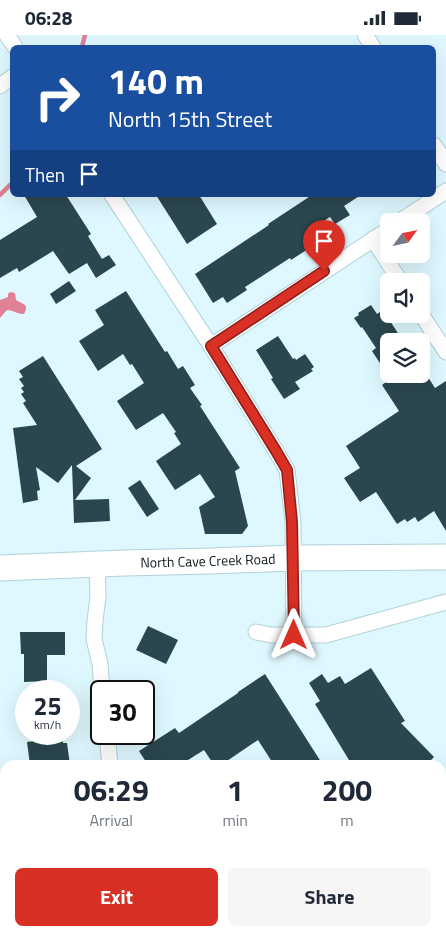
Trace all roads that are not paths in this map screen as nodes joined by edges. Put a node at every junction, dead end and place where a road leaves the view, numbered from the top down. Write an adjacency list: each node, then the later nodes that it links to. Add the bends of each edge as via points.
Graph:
1 (436, 148): 2 (street)
2 (446, 164)
3 (446, 191): 5 (street)
4 (113, 197): 10 (street)
5 (412, 213)
6 (380, 235): 7 (street)
7 (373, 239): 8 (street); 10 (street)
8 (395, 273)
9 (427, 323): 11 (street)
10 (211, 346): 13 (street, via 287,470)
11 (446, 352)
12 (446, 557): 13 (main road, North Cave Creek Road)
13 (294, 558): 14 (main road, North Cave Creek Road); 18 (street)
14 (97, 564): 15 (main road, North Cave Creek Road); 19 (street, via 94,639)
15 (0, 568)
16 (446, 602): 18 (street, via 326,635)
17 (256, 632): 18 (street)
18 (294, 635)
19 (101, 680)
20 (108, 745): 21 (street)
21 (110, 760)

